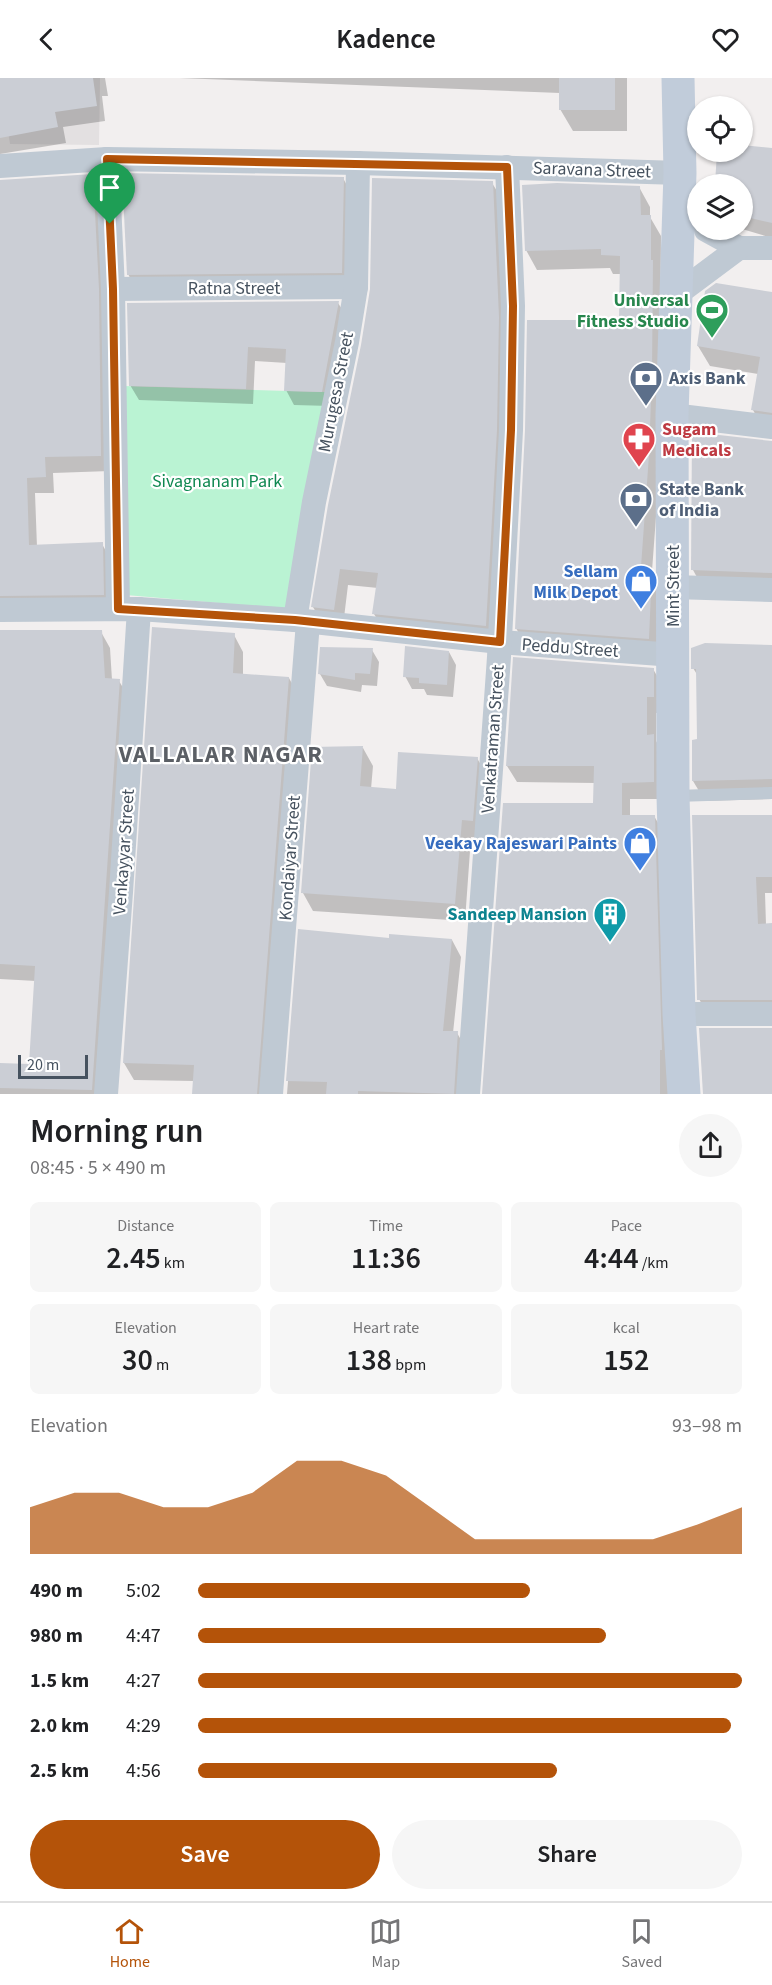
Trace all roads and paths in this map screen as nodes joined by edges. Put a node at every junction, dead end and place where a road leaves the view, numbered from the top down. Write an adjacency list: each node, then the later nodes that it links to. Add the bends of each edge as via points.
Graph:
1 (678, 78): 6 (street, Mint Street)
2 (107, 159): 3 (street, Saravana Street); 4 (street, Saravana Street); 13 (street, Venkayyar Street)
3 (358, 163): 5 (street, Saravana Street); 12 (street, Murugesa Street)
4 (0, 166)
5 (507, 167): 6 (street, Saravana Street); 22 (street, Venkatraman Street, via 513,306)
6 (680, 173): 7 (street, Mint Street)
7 (687, 198)
8 (690, 240): 14 (street, Mint Street)
9 (725, 240): 10 (street)
10 (739, 248): 11 (street); 14 (street)
11 (772, 248)
12 (356, 287): 13 (street, Ratna Street); 21 (street, Murugesa Street, via 314,502)
13 (113, 289): 19 (street, Venkayyar Street)
14 (676, 295): 15 (street, Mint Street)
15 (672, 415): 16 (street); 17 (street, Mint Street)
16 (772, 427)
17 (673, 587): 18 (street); 23 (street, Mint Street)
18 (772, 590)
19 (129, 609): 20 (street, Peddu Street); 21 (street, Peddu Street); 28 (street, Venkayyar Street, via 121,892)
20 (0, 610)
21 (302, 621): 22 (street, Peddu Street); 29 (street, Kondaiyar Street)
22 (500, 642): 23 (street, Peddu Street); 30 (street, Venkatraman Street)
23 (674, 655): 25 (street, Mint Street)
24 (772, 793): 25 (lane)
25 (673, 796): 26 (street, Mint Street)
26 (679, 1014): 27 (street); 31 (street, Mint Street)
27 (772, 1014)
28 (106, 1094)
29 (271, 1094)
30 (468, 1094)
31 (684, 1094)

